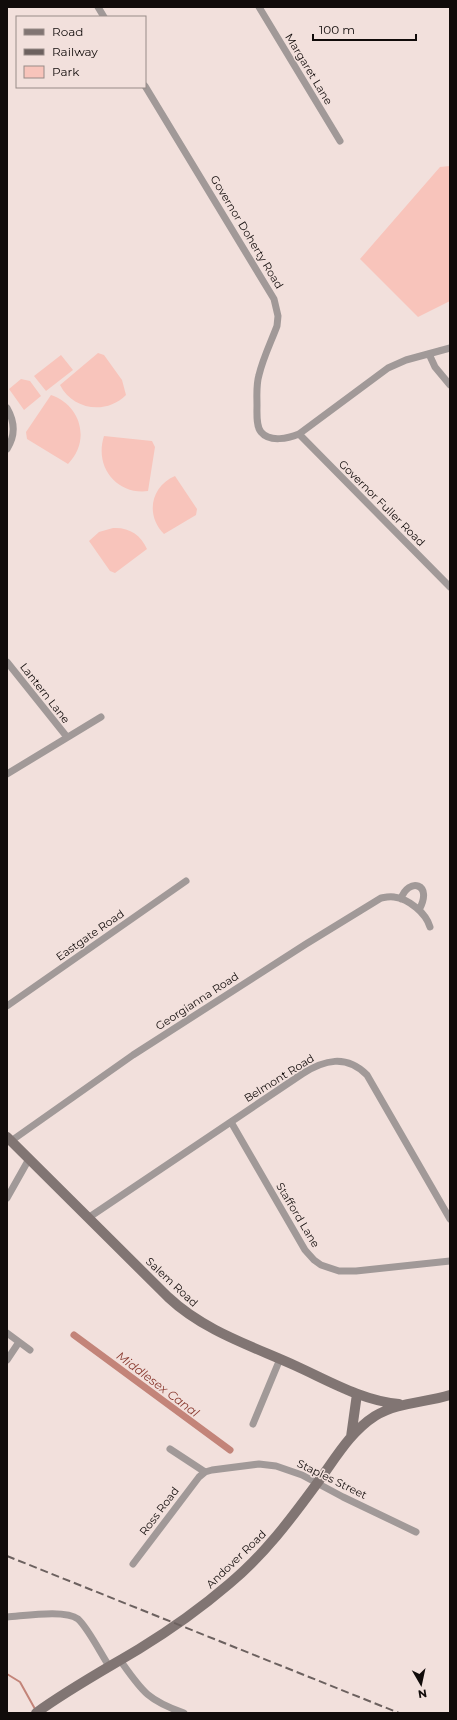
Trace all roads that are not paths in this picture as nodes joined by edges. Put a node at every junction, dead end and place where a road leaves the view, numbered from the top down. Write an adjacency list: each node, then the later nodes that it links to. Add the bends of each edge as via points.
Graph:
1 (98, 7): 3 (street)
2 (259, 7): 5 (street, Margaret Lane)
3 (103, 16)
4 (146, 88): 10 (street, Governor Doherty Road, via 274,299 278,326 257,381 259,428 266,436 276,439 287,439)
5 (340, 141)
6 (450, 348): 7 (street)
7 (429, 354): 8 (street, via 435,367); 10 (street, via 388,368)
8 (450, 385)
9 (7, 408): 11 (street, via 14,428)
10 (299, 434): 12 (street, Governor Fuller Road)
11 (7, 449)
12 (450, 588)
13 (7, 662): 15 (street, Lantern Lane)
14 (101, 717): 15 (street)
15 (67, 738): 16 (street)
16 (7, 774)
17 (186, 881): 21 (street, Eastgate Road)
18 (401, 899): 19 (street, Georgianna Road); 19 (street, via 407,888 419,887 424,890 425,896); 23 (street, Georgianna Road, via 382,898 367,906 133,1055)
19 (420, 910): 20 (street, Georgianna Road)
20 (430, 927)
21 (7, 1006)
22 (232, 1122): 26 (street, Belmont Road); 27 (street, Belmont Road, via 311,1069 332,1061 352,1064 366,1075); 28 (street, Stafford Lane, via 305,1250 317,1263 347,1271)
23 (9, 1139): 24 (main road, Salem Road)
24 (29, 1159): 25 (street); 26 (main road, Salem Road)
25 (7, 1198)
26 (88, 1218): 32 (main road, Salem Road, via 189,1315 217,1331)
27 (450, 1219)
28 (450, 1261)
29 (7, 1333): 30 (street)
30 (19, 1342): 31 (street); 33 (street)
31 (30, 1350)
32 (280, 1359): 34 (main road, Salem Road); 37 (street)
33 (7, 1360)
34 (357, 1394): 36 (main road, Salem Road, via 384,1402); 38 (main road)
35 (450, 1396): 36 (main road, Andover Road)
36 (403, 1404): 38 (main road, Andover Road, via 371,1419)
37 (253, 1424)
38 (351, 1437): 41 (main road, Andover Road)
39 (170, 1449): 40 (street)
40 (205, 1472): 41 (street, Staples Street, via 265,1464 302,1475); 43 (street, Ross Road)
41 (318, 1483): 42 (street, Staples Street); 45 (main road, Andover Road, via 251,1564 211,1600)
42 (416, 1532)
43 (132, 1564)
44 (7, 1617): 46 (street, via 56,1614 71,1616 82,1624)
45 (120, 1660): 46 (main road, Andover Road); 48 (street, via 149,1697)
46 (109, 1666): 47 (main road, Andover Road)
47 (40, 1710)
48 (184, 1713)

